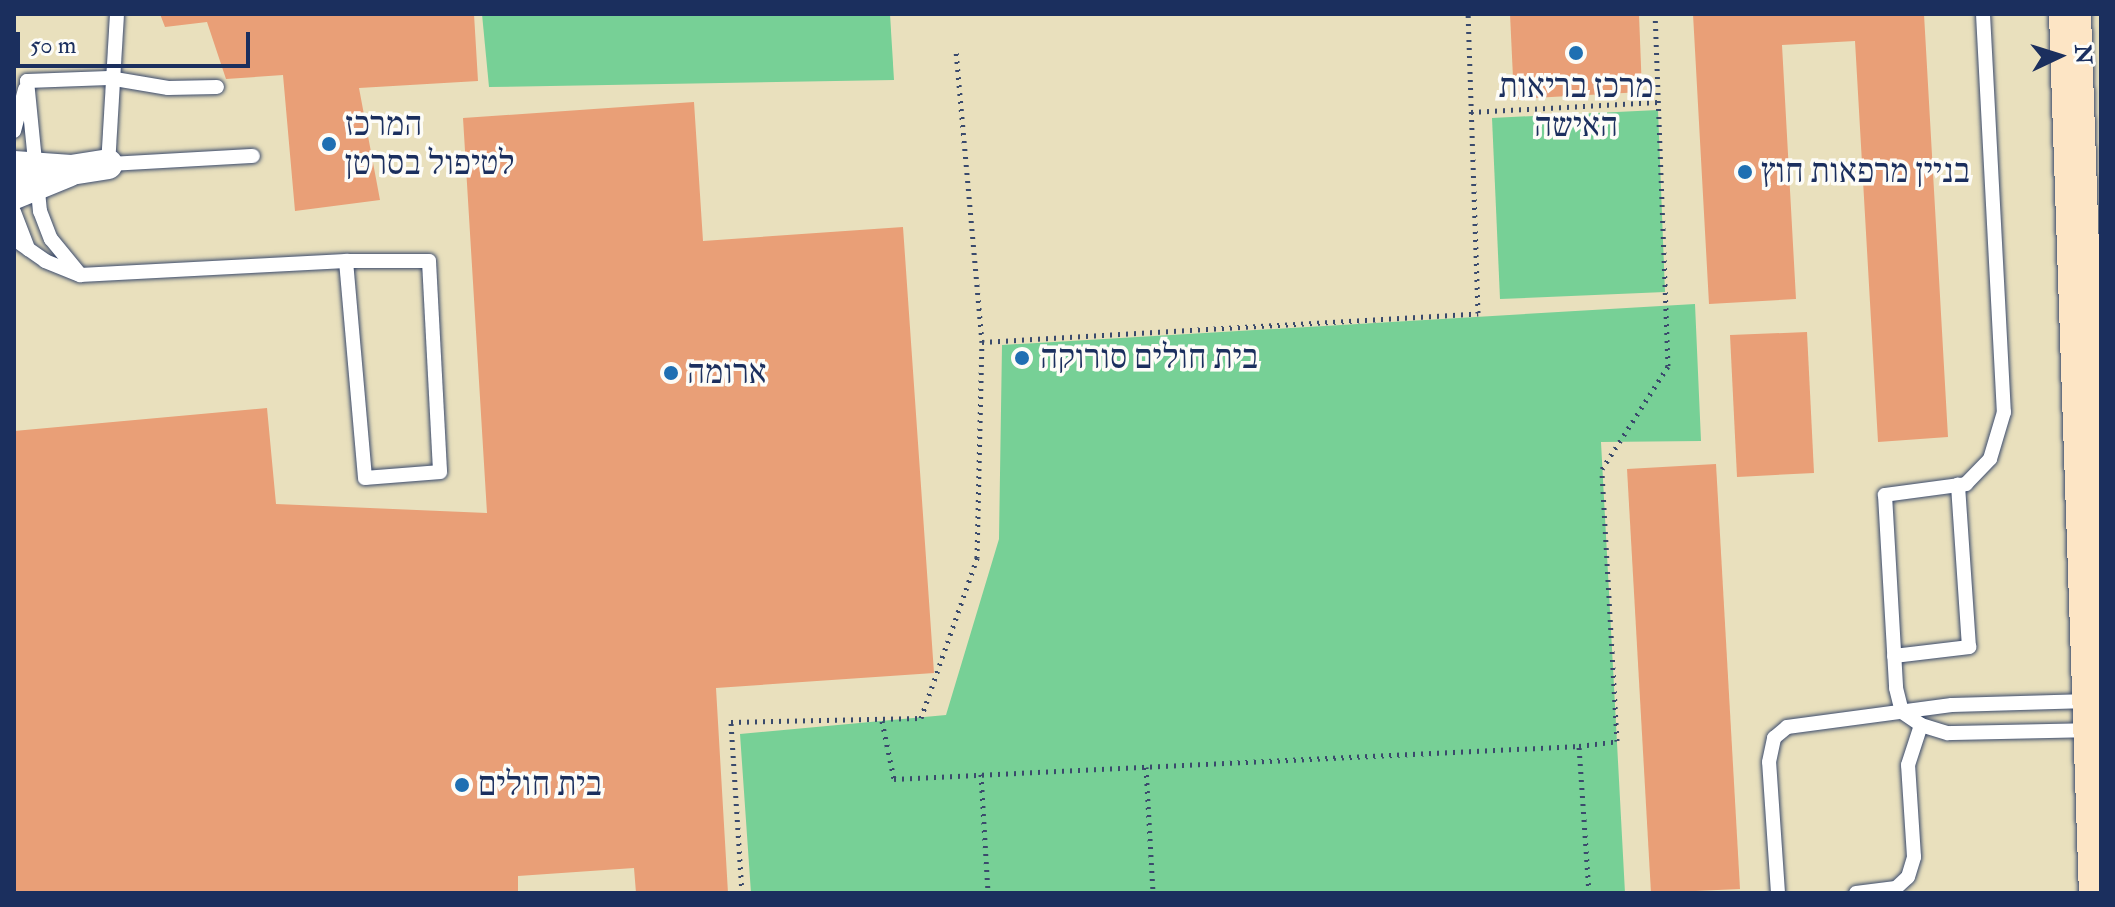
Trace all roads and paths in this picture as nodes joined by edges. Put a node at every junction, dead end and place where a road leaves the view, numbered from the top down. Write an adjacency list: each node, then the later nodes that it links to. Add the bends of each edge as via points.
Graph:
1 (117, 14): 7 (lane)
2 (1468, 14): 11 (path)
3 (1655, 14): 10 (path)
4 (1983, 14): 22 (lane, via 2004,412 1990,459 1966,484)
5 (2070, 14): 25 (main road)
6 (956, 48): 21 (path)
7 (109, 78): 8 (lane); 9 (lane, via 168,88); 14 (lane)
8 (27, 81): 12 (lane); 15 (lane)
9 (217, 87)
10 (1658, 102): 11 (path); 28 (path, via 1668,366 1602,469 1617,741)
11 (1471, 112): 21 (path, via 1478,313)
12 (14, 131)
13 (253, 156): 14 (lane)
14 (108, 164): 15 (street)
15 (26, 178): 20 (lane, via 51,239)
16 (14, 212): 18 (lane)
17 (14, 239): 18 (lane)
18 (29, 250): 20 (lane)
19 (346, 261): 19 (lane, via 365,478 440,472 429,261); 20 (lane)
20 (80, 275)
21 (982, 342): 26 (path, via 977,558 921,718)
22 (1958, 484): 23 (lane, via 1885,495); 23 (lane, via 1969,647)
23 (1894, 656): 24 (lane)
24 (1902, 712): 25 (lane, via 1952,705); 27 (lane); 35 (lane, via 1805,723 1787,727 1774,738 1769,762)
25 (2097, 716): 27 (lane, via 1948,733); 37 (main road)
26 (882, 721): 30 (path, via 894,779); 31 (path, via 731,722)
27 (1921, 725): 36 (lane, via 1908,765 1914,857 1908,877 1896,888)
28 (1579, 746): 29 (path); 34 (path)
29 (1146, 767): 30 (path); 33 (path)
30 (981, 774): 32 (path)
31 (742, 893)
32 (988, 893)
33 (1153, 893)
34 (1589, 893)
35 (1778, 893)
36 (1856, 893)
37 (2100, 893)

